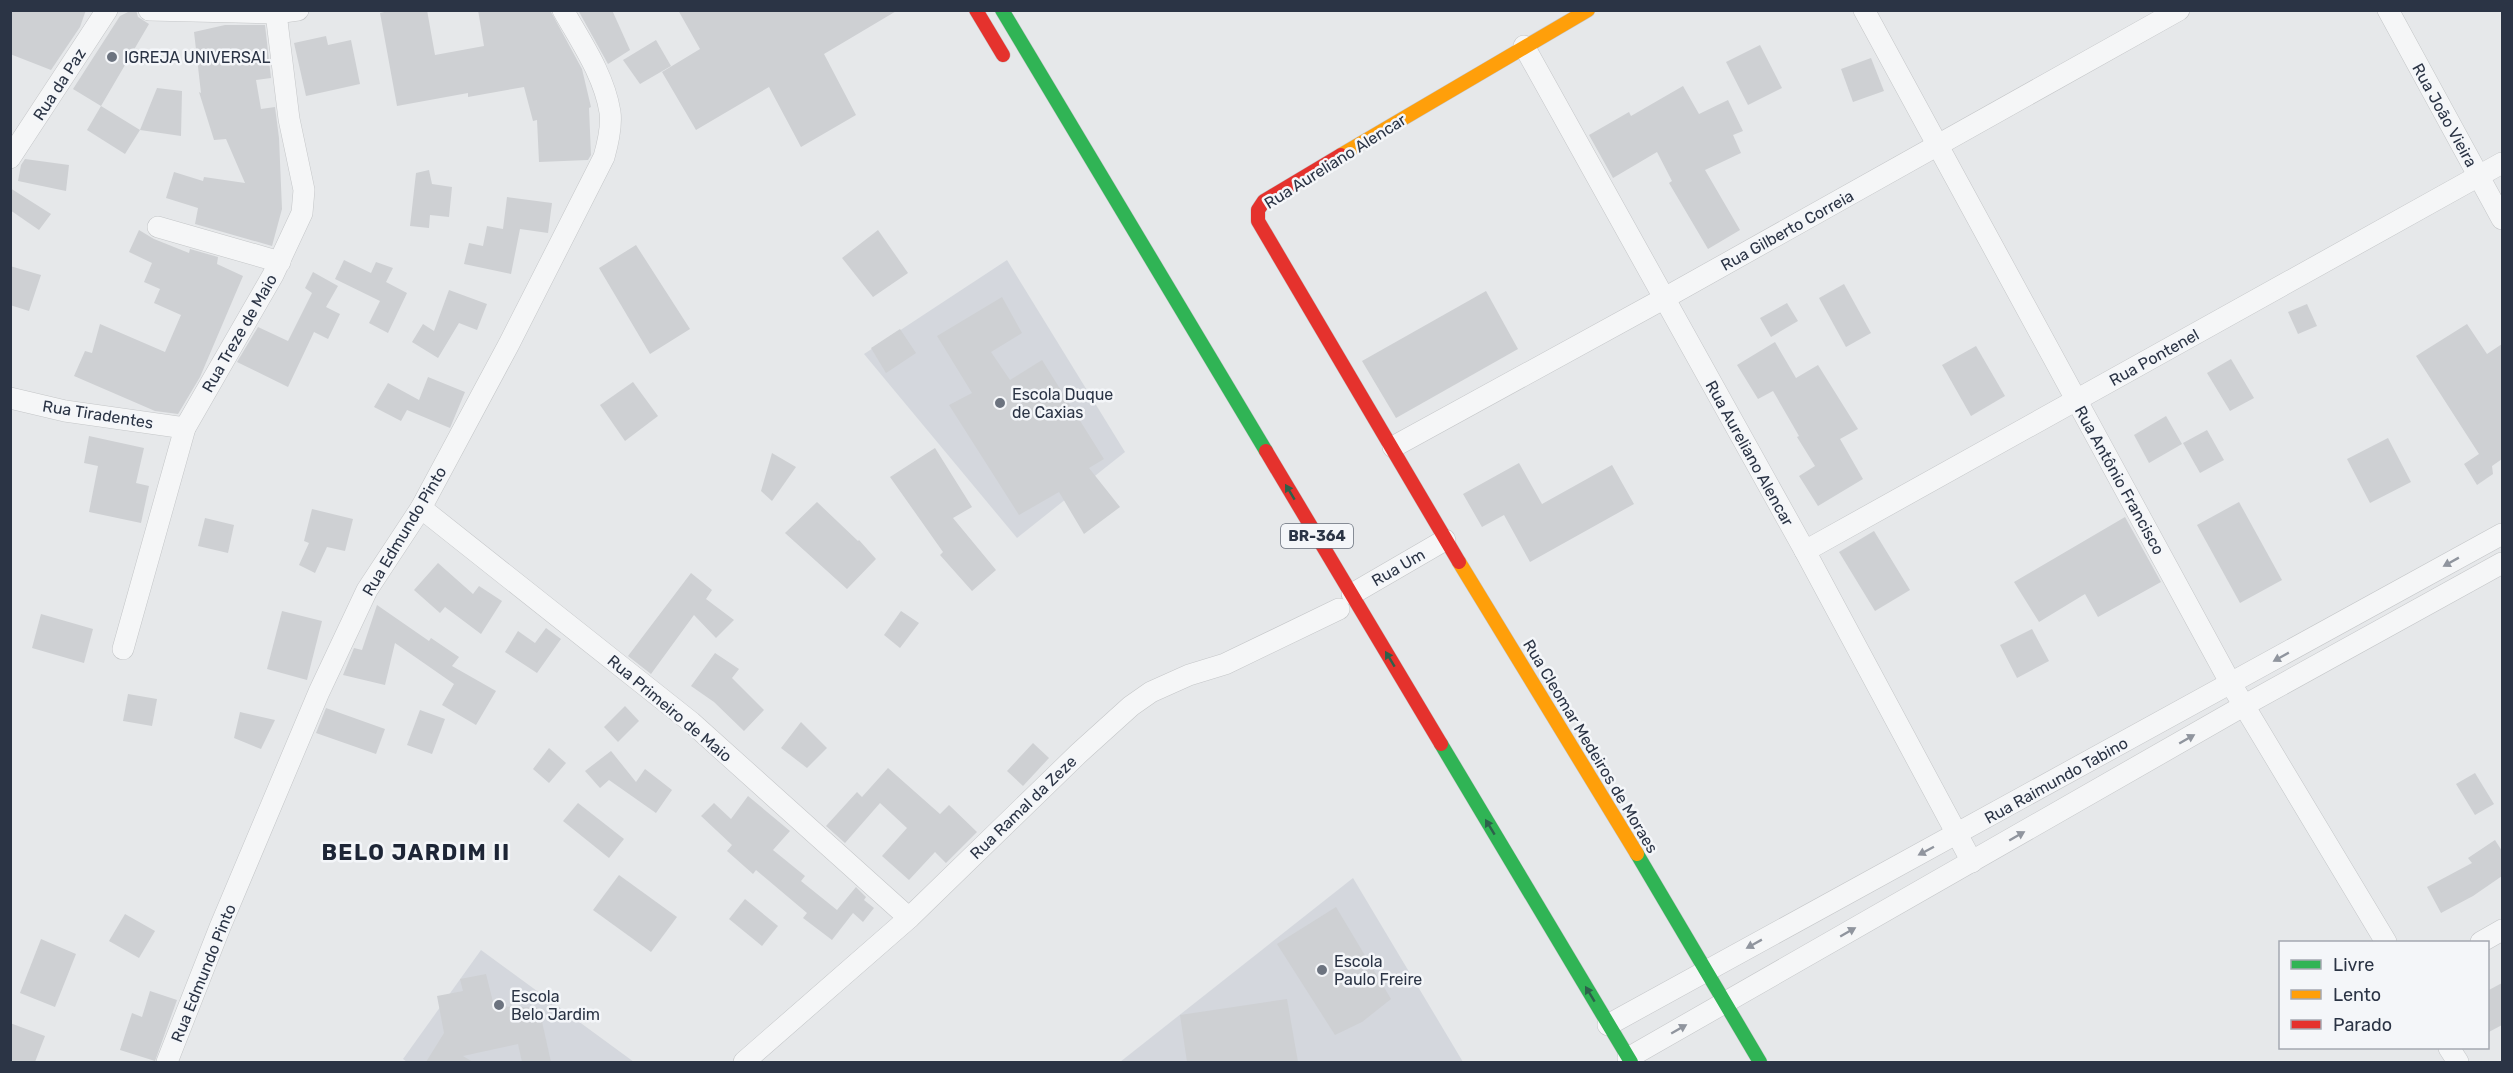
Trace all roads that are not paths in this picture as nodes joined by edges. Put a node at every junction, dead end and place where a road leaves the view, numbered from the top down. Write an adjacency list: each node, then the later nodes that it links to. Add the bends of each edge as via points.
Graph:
1 (107, 10): 16 (street, Rua da Paz)
2 (149, 10): 11 (street)
3 (298, 10): 11 (street)
4 (563, 10): 27 (street, Rua Edmundo Pinto, via 604,92 610,113 610,137 604,158)
5 (976, 10): 14 (main road)
6 (1002, 10): 33 (main road, BR-364, one-way to 6)
7 (1588, 10): 13 (main road, Rua Aureliano Alencar)
8 (1864, 10): 15 (street, Rua Antônio Francisco)
9 (2179, 10): 12 (street, Rua Gilberto Correia)
10 (2388, 10): 18 (street, Rua João Vieira)
11 (276, 13): 21 (street, Rua Treze de Maio, via 289,119 304,190 302,213)
12 (2154, 16): 15 (street, Rua Gilberto Correia)
13 (1524, 46): 22 (street, Rua Aureliano Alencar); 26 (main road, Rua Aureliano Alencar, via 1264,201 1258,210 1260,225)
14 (1013, 71)
15 (1939, 144): 22 (street, Rua Gilberto Correia); 24 (street, Rua Antônio Francisco)
16 (10, 158)
17 (2502, 163): 18 (street, Rua Pontenel)
18 (2479, 177): 19 (street, Rua João Vieira); 24 (street, Rua Pontenel)
19 (2502, 219)
20 (158, 227): 21 (street)
21 (279, 262): 25 (street, Rua Treze de Maio)
22 (1663, 299): 26 (street, Rua Gilberto Correia); 30 (street, Rua Aureliano Alencar)
23 (10, 398): 25 (street, Rua Tiradentes, via 65,411)
24 (2076, 399): 30 (street, Rua Pontenel); 36 (street, Rua Antônio Francisco)
25 (185, 428): 35 (street, Rua Treze de Maio)
26 (1393, 447): 29 (main road, Rua Cleomar Medeiros de Moraes)
27 (421, 508): 40 (street, Rua Primeiro de Maio, via 691,722); 49 (street, Rua Edmundo Pinto, via 367,590 319,692)
28 (2502, 534): 32 (street, Rua Raimundo Tabino, one-way to 32)
29 (1445, 540): 33 (street, Rua Um); 44 (main road, Rua Cleomar Medeiros de Moraes, via 1585,766)
30 (1805, 550): 38 (street, Rua Aureliano Alencar)
31 (2502, 563): 34 (street, Rua Raimundo Tabino)
32 (2409, 586): 34 (street); 36 (street, Rua Raimundo Tabino, one-way to 36)
33 (1342, 605): 40 (street, Rua Ramal da Zeze, via 1225,664 1151,692 1131,706); 46 (main road, BR-364, one-way to 33)
34 (2421, 608): 37 (street, Rua Raimundo Tabino)
35 (123, 649)
36 (2231, 684): 37 (street, Rua Antônio Francisco); 38 (street, Rua Raimundo Tabino)
37 (2245, 705): 39 (street, Rua Raimundo Tabino, one-way to 37); 42 (street, Rua Antônio Francisco)
38 (1957, 834): 39 (street, Rua Aureliano Alencar); 44 (street, Rua Raimundo Tabino, one-way to 44)
39 (1972, 862): 45 (street, Rua Raimundo Tabino, one-way to 39)
40 (909, 918): 50 (street, Rua Ramal da Zeze)
41 (2502, 930): 43 (street)
42 (2385, 941)
43 (2483, 941)
44 (1705, 971): 45 (main road, Rua Cleomar Medeiros de Moraes); 46 (street, Rua Raimundo Tabino)
45 (1725, 1003): 48 (street, Rua Raimundo Tabino, one-way to 45); 51 (main road, Rua Cleomar Medeiros de Moraes)
46 (1608, 1024): 48 (main road, BR-364)
47 (2450, 1049): 52 (street)
48 (1629, 1060)
49 (167, 1062)
50 (744, 1062)
51 (1760, 1062)
52 (2458, 1062)

